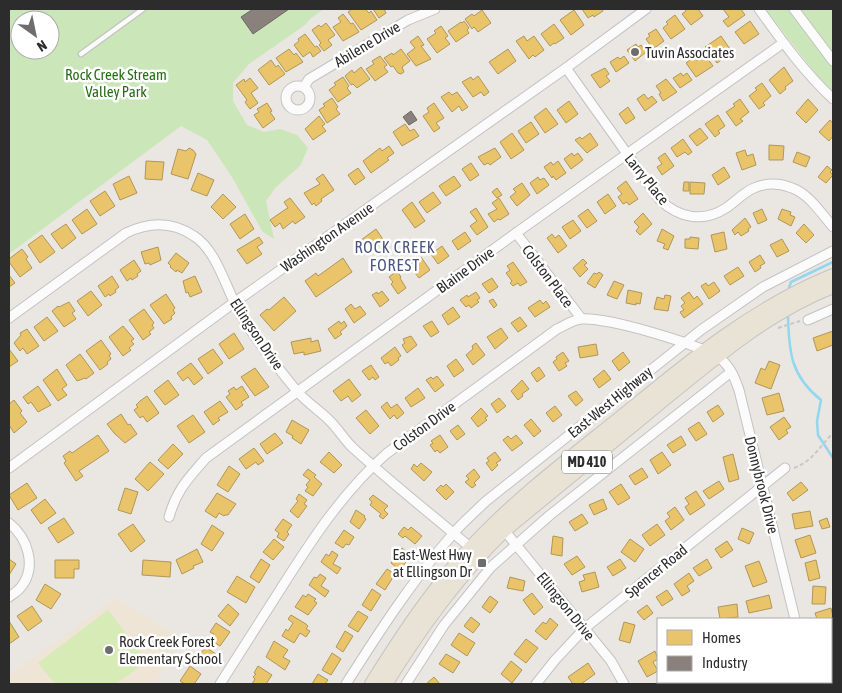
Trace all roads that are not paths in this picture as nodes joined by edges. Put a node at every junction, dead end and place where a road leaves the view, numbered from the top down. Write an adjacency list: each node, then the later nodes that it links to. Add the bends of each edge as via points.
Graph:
1 (143, 9): 7 (lane)
2 (436, 9): 10 (street, Abilene Drive, via 408,20 309,79)
3 (646, 9): 9 (street, Washington Avenue)
4 (759, 9): 6 (street)
5 (794, 9): 8 (street)
6 (783, 43): 11 (street, via 811,79); 12 (street, Blaine Drive)
7 (81, 54)
8 (833, 61)
9 (566, 68): 12 (street, Larry Place); 18 (street, Washington Avenue)
10 (304, 87)
11 (833, 99)
12 (627, 155): 13 (street, Larry Place, via 660,200 683,215 699,218 717,212 754,188 771,184 793,188 802,194); 14 (street, Blaine Drive)
13 (833, 227)
14 (516, 233): 21 (street, Colston Place); 26 (street, Blaine Drive)
15 (833, 251): 23 (street, East-West Highway, via 763,287)
16 (833, 276): 24 (main road, East-West Highway / MD 410, via 744,323)
17 (833, 286): 24 (main road, East-West Highway / MD 410)
18 (234, 303): 20 (street, Ellingson Drive, via 203,243 180,228 150,224 126,233); 26 (street, Ellingson Drive); 28 (street, Washington Avenue)
19 (833, 309): 22 (street)
20 (9, 318)
21 (581, 318): 23 (street); 27 (street, Colston Drive, via 557,329)
22 (808, 320)
23 (685, 342): 24 (street); 34 (street, East-West Highway, via 485,502)
24 (711, 353): 25 (street, Donnybrook Drive); 33 (main road, East-West Highway / MD 410); 36 (main road, East-West Highway / MD 410, via 510,509)
25 (731, 372): 30 (street, Donnybrook Drive, via 739,390); 35 (street)
26 (297, 391): 27 (street, Ellingson Drive); 31 (street, Blaine Drive, via 206,458 182,486)
27 (373, 465): 34 (street, Ellingson Drive); 40 (street, Colston Drive, via 315,534)
28 (9, 468)
29 (785, 468): 30 (street, Spencer Road)
30 (762, 485): 38 (street, Donnybrook Drive); 39 (street, Spencer Road)
31 (169, 517)
32 (9, 523): 37 (street, via 23,539 30,558 27,578)
33 (504, 530): 35 (street, Ellingson Drive); 43 (main road, East-West Highway / MD 410, via 453,585)
34 (454, 533): 36 (street, Ellingson Drive); 41 (street, East-West Highway, via 416,580)
35 (516, 544): 39 (street, Ellingson Drive); 44 (street, via 491,567 444,625)
36 (471, 548): 42 (main road, East-West Highway / MD 410, via 426,602)
37 (9, 597)
38 (795, 618)
39 (585, 628): 45 (street, Spencer Road); 46 (street, Ellingson Drive)
40 (220, 684)
41 (346, 684)
42 (372, 684)
43 (385, 684)
44 (406, 684)
45 (536, 684)
46 (624, 684)

